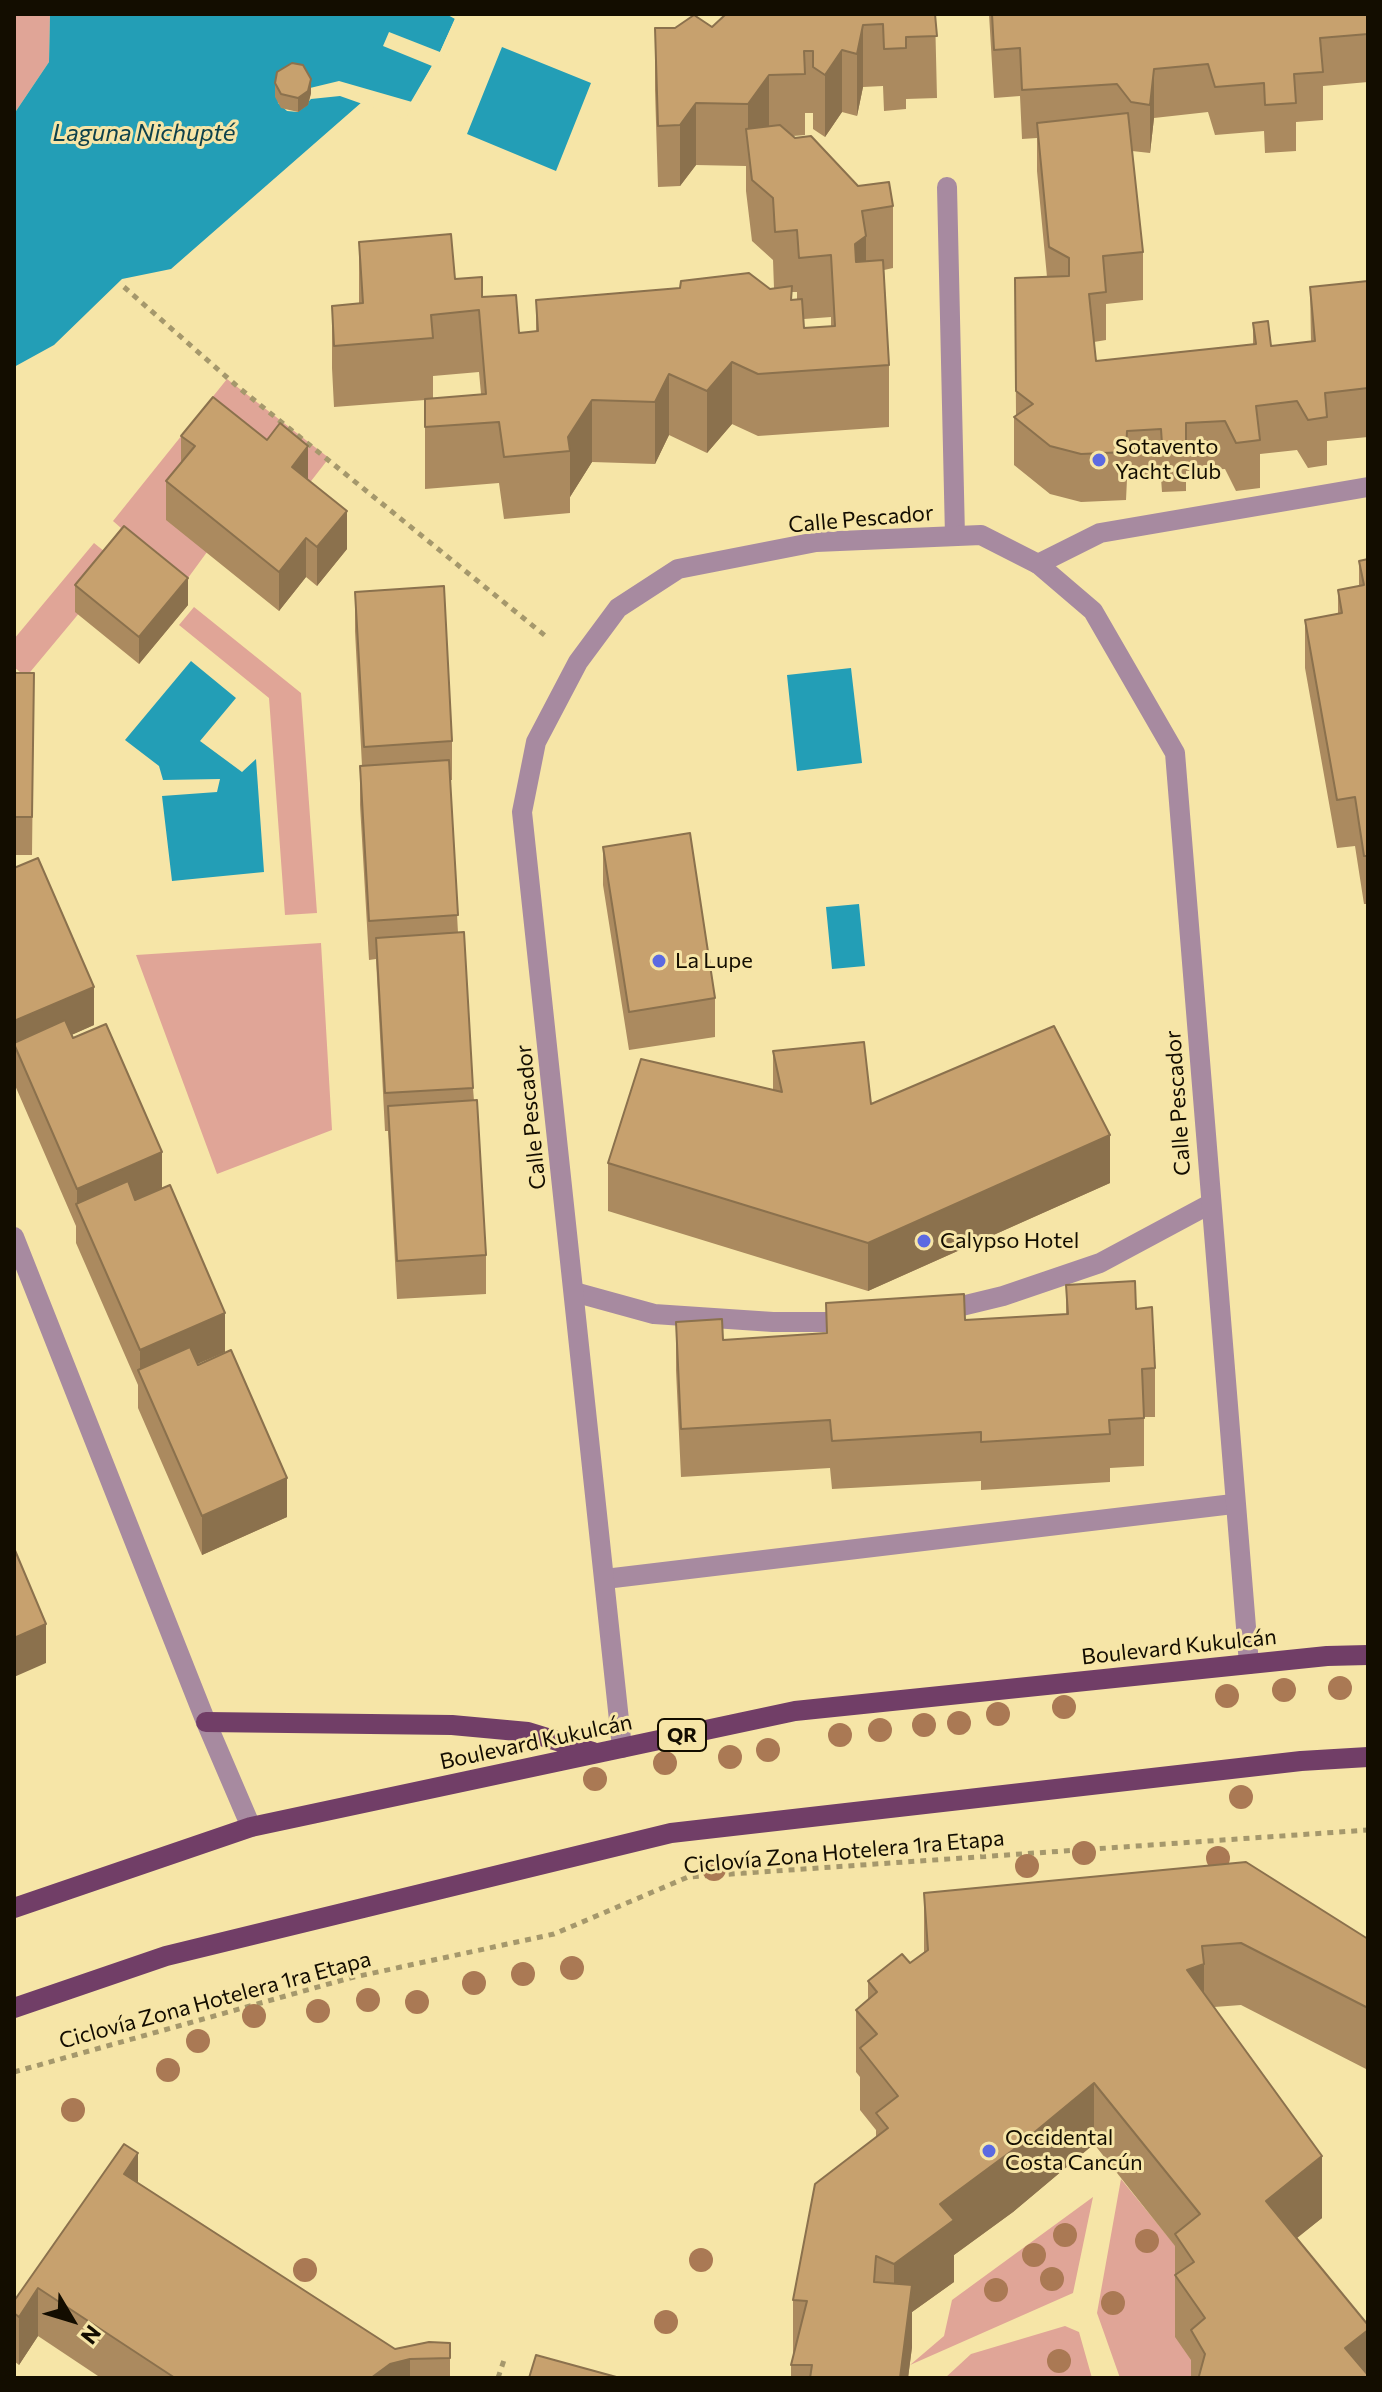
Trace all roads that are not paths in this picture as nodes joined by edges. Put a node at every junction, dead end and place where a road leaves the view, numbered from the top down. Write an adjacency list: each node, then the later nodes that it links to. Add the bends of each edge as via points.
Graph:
1 (947, 187): 3 (street)
2 (1368, 487): 4 (street, via 1100,533)
3 (955, 536): 4 (street, Calle Pescador, via 981,535); 7 (street, Calle Pescador, via 816,542 678,569 618,608 578,662 536,742 522,812)
4 (1038, 564): 5 (street, Calle Pescador, via 1093,611 1175,753)
5 (1210, 1204): 8 (street, via 1100,1263 1003,1296); 10 (street, Calle Pescador)
6 (14, 1237): 14 (street)
7 (574, 1292): 9 (street, via 654,1314); 11 (street, Calle Pescador)
8 (910, 1318)
9 (864, 1322)
10 (1233, 1504): 11 (street); 13 (street, Calle Pescador)
11 (605, 1579): 15 (street, Calle Pescador)
12 (1368, 1655): 13 (main road, Boulevard Kukulcán / QR)
13 (1249, 1664): 15 (main road, Boulevard Kukulcán / QR, via 795,1711)
14 (206, 1722): 16 (main road, via 452,1725 528,1732); 18 (street)
15 (622, 1748): 16 (main road, Boulevard Kukulcán / QR)
16 (597, 1753): 18 (main road, Boulevard Kukulcán / QR)
17 (1368, 1757): 20 (main road, via 671,1833 166,1956)
18 (251, 1827): 19 (main road, Boulevard Kukulcán / QR)
19 (14, 1908)
20 (14, 2008)

